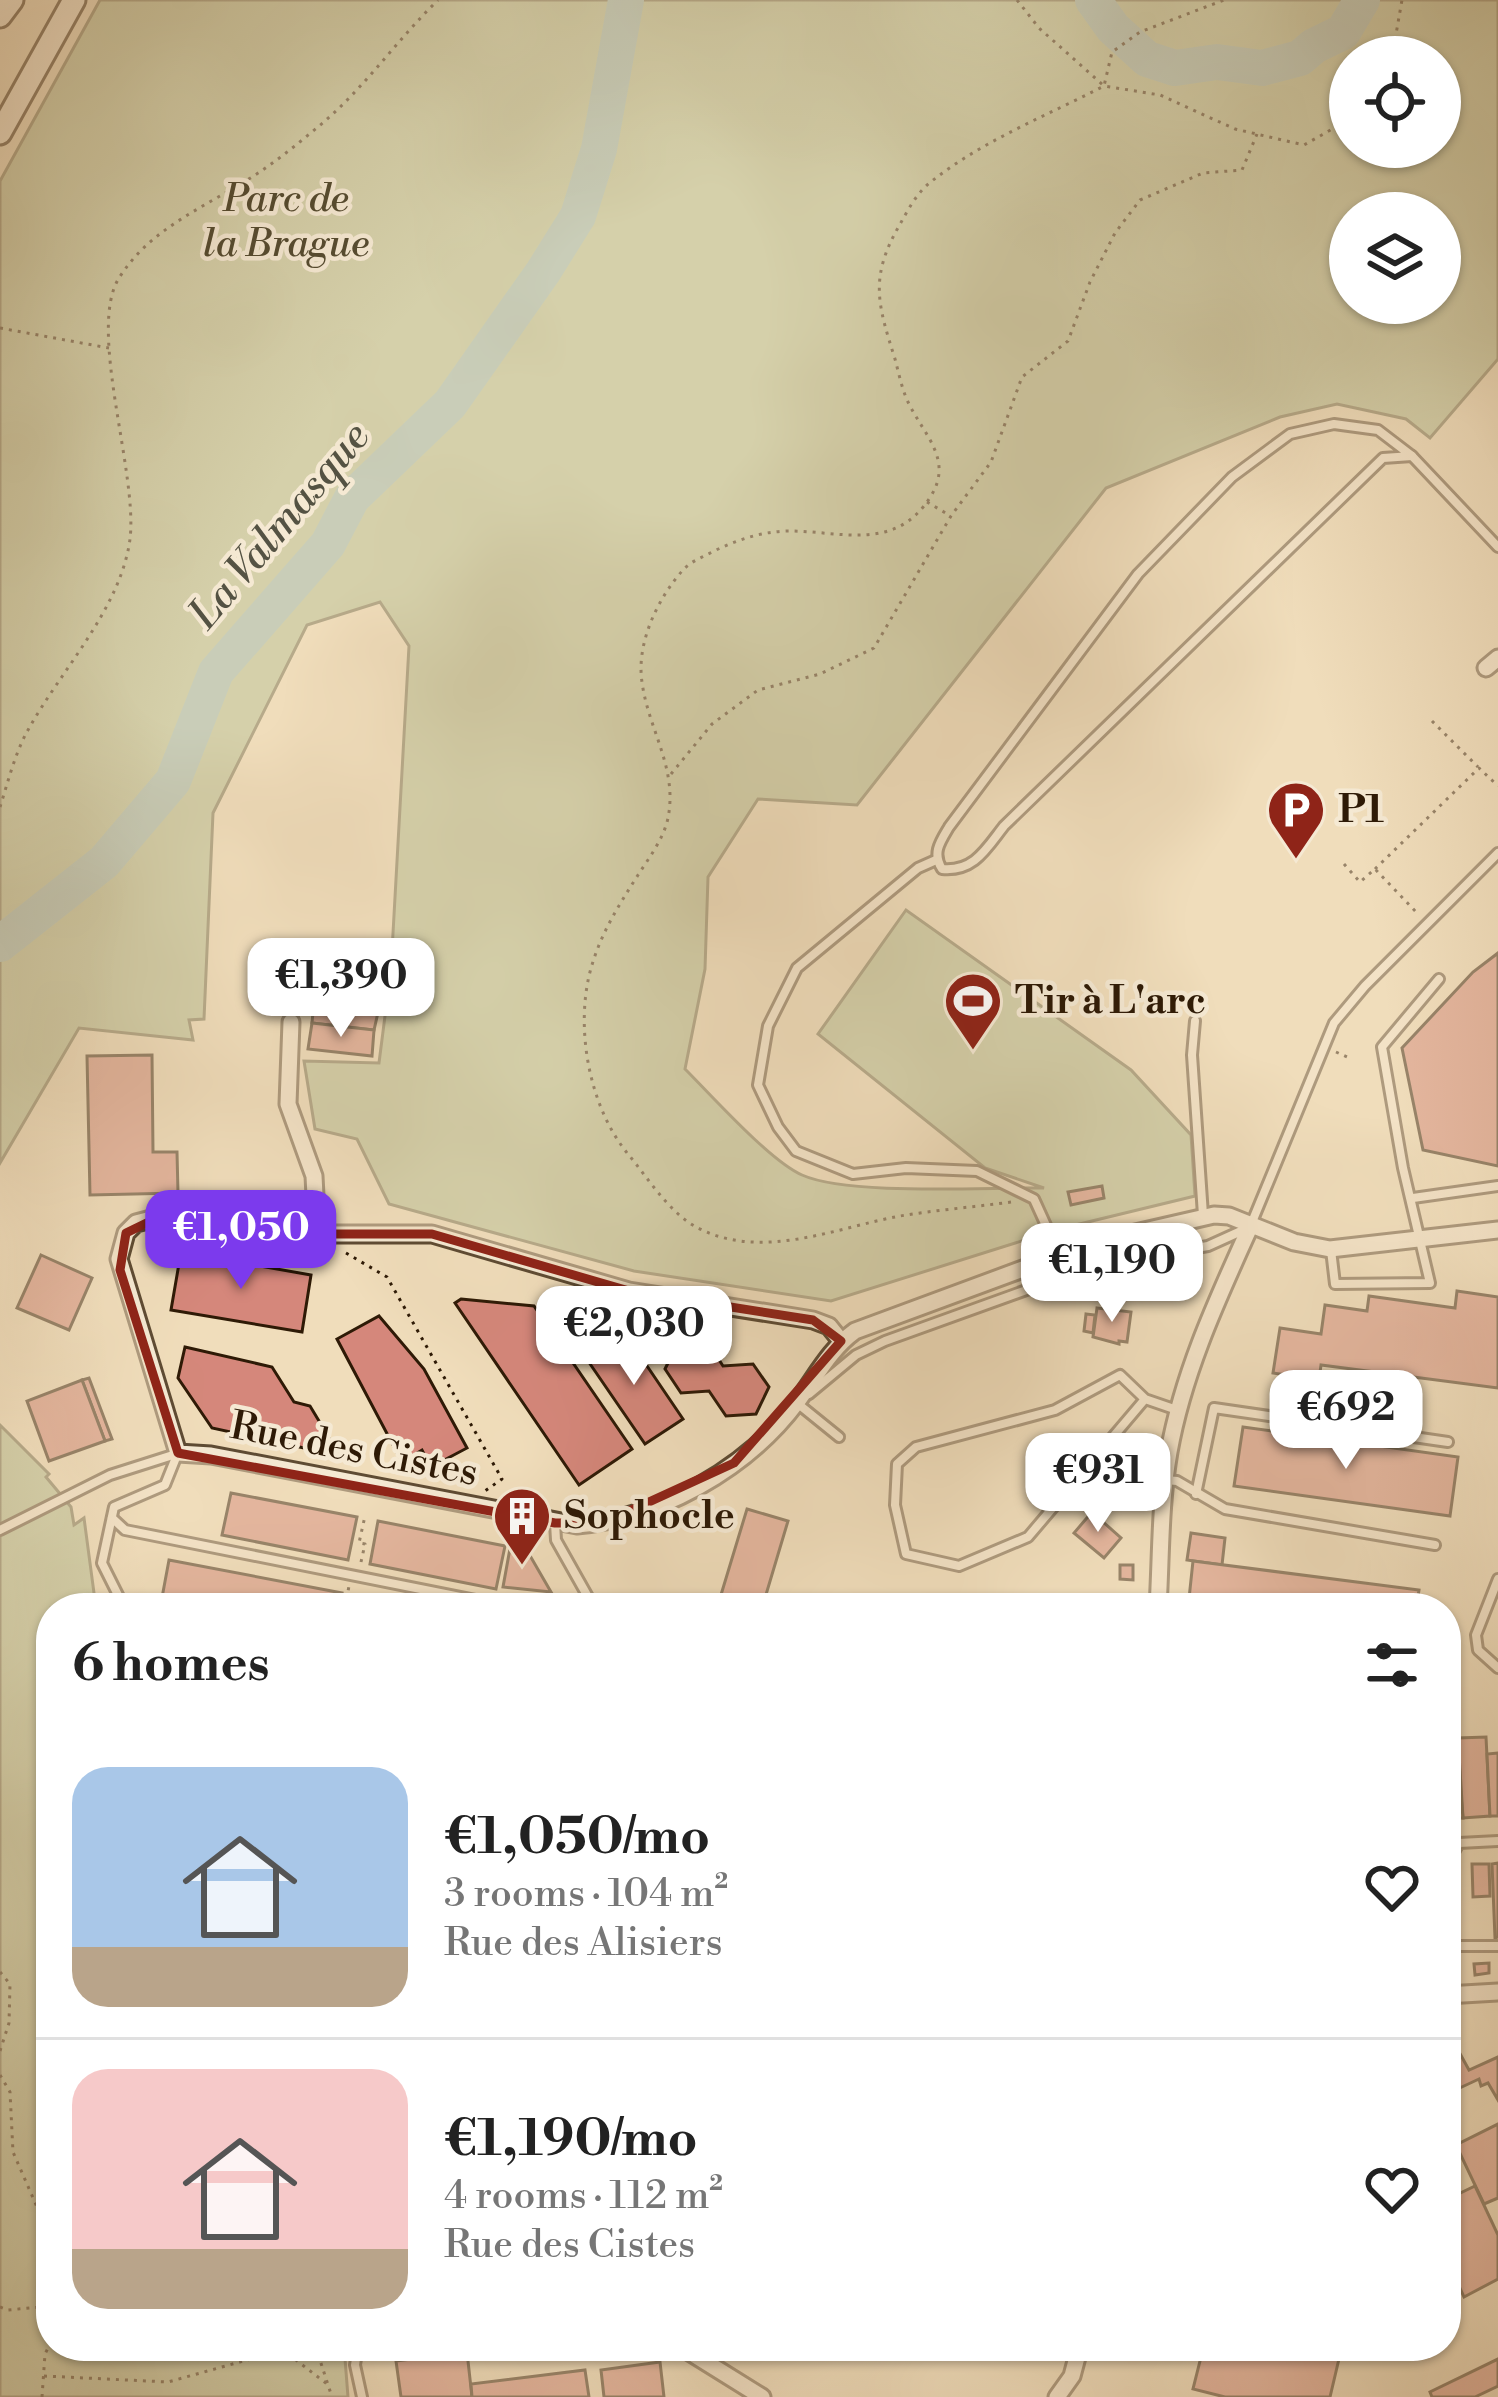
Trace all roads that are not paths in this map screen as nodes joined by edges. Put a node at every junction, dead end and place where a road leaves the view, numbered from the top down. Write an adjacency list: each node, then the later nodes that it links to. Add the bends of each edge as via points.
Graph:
1 (12, 0): 3 (main road)
2 (74, 0): 4 (main road)
3 (0, 16)
4 (0, 133)
5 (1412, 456): 6 (lane); 8 (lane, via 1384,458 1327,509 974,864 957,871); 8 (lane, via 1378,430 1334,424 1290,434 1232,477 1138,574 949,827)
6 (1498, 548)
7 (1498, 853): 15 (lane, via 1334,1023)
8 (936, 860): 20 (lane, via 797,968 768,1026 758,1085 796,1151 853,1174 977,1171 1034,1199)
9 (1439, 979): 13 (lane, via 1382,1047)
10 (1195, 1021): 14 (lane)
11 (291, 1022): 17 (street, via 289,1104 314,1175)
12 (1498, 1186): 13 (lane)
13 (1413, 1198): 18 (lane)
14 (1203, 1216): 15 (street, Rue des Cistes); 20 (street, Rue des Cistes)
15 (1250, 1227): 19 (street); 23 (lane, Rue des Cistes, via 1208,1246 1096,1265 885,1341); 24 (street)
16 (1498, 1230): 18 (street)
17 (316, 1235): 21 (street, via 432,1234 629,1291 813,1320); 27 (street, via 159,1217 127,1233 120,1270)
18 (1421, 1237): 19 (street); 19 (lane, via 1430,1283 1335,1284)
19 (1330, 1249)
20 (1059, 1255): 21 (street, Rue des Cistes)
21 (841, 1341): 23 (street, Rue des Cistes)
22 (1145, 1400): 22 (lane, via 1028,1537 959,1566 907,1554 895,1505 897,1464 916,1448 1055,1410 1120,1375); 24 (lane)
23 (796, 1403): 25 (lane); 31 (street, Rue des Cistes, via 703,1482 620,1519)
24 (1178, 1410): 28 (street)
25 (839, 1437)
26 (1448, 1442): 29 (lane, via 1214,1408)
27 (178, 1453): 30 (lane, Rue des Cistes, via 165,1485 114,1507); 31 (street, Rue des Cistes); 32 (lane, via 110,1475)
28 (1165, 1480): 29 (lane); 38 (street)
29 (1196, 1494): 33 (lane, via 1225,1508)
30 (112, 1518): 35 (lane, via 102,1563); 36 (lane, via 124,1530)
31 (555, 1522): 37 (lane, via 556,1540)
32 (0, 1530)
33 (1435, 1545)
34 (1498, 1579): 39 (lane, via 1476,1635 1478,1650)
35 (117, 1593)
36 (441, 1593)
37 (586, 1593)
38 (1159, 1593)
39 (1498, 1668)
40 (1498, 1841): 41 (lane)
41 (1461, 1843)
42 (1461, 1946): 43 (lane)
43 (1498, 1946)
44 (1498, 1992): 45 (street)
45 (1461, 1994)
46 (356, 2361): 49 (lane)
47 (704, 2361): 50 (street)
48 (1076, 2361): 51 (street)
49 (362, 2397)
50 (762, 2397)
51 (1057, 2397)

